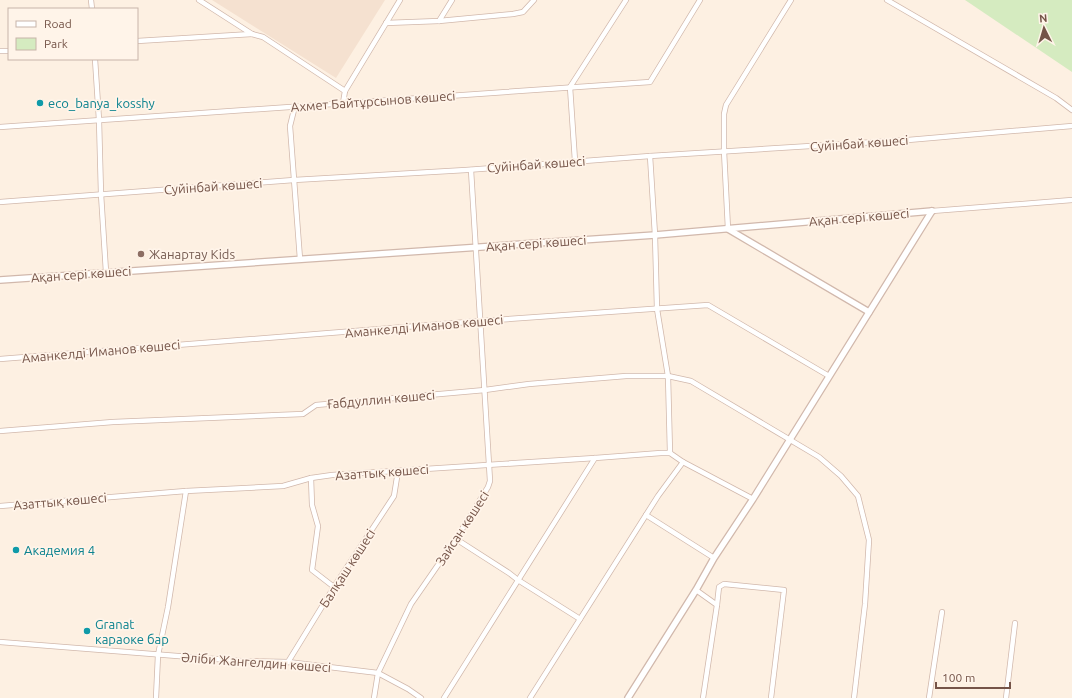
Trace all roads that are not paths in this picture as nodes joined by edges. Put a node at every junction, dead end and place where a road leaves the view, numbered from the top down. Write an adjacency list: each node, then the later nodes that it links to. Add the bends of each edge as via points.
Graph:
1 (199, 0): 11 (street)
2 (400, 0): 10 (street)
3 (452, 0): 9 (street)
4 (534, 0): 9 (street, via 523,12)
5 (626, 0): 14 (street)
6 (700, 0): 14 (street, Ахмет Байтұрсынов көшесі, via 650,82)
7 (791, 0): 22 (street, via 726,105)
8 (887, 0): 18 (street)
9 (438, 21): 10 (street)
10 (386, 23): 15 (street)
11 (252, 34): 12 (street); 15 (street, via 263,38)
12 (138, 41)
13 (95, 60): 19 (street)
14 (570, 87): 16 (street, Ахмет Байтұрсынов көшесі); 24 (street)
15 (345, 91): 16 (street)
16 (343, 103): 17 (street, Ахмет Байтұрсынов көшесі)
17 (295, 106): 19 (street, Ахмет Байтұрсынов көшесі); 26 (street, via 290,126)
18 (1072, 110)
19 (99, 120): 20 (street, Ахмет Байтұрсынов көшесі); 27 (street)
20 (0, 126)
21 (1072, 126): 22 (street, Суйінбай көшесі, via 908,140)
22 (724, 151): 23 (street, Суйінбай көшесі); 31 (street)
23 (650, 156): 24 (street, Суйінбай көшесі); 32 (street)
24 (575, 161): 25 (street, Суйінбай көшесі)
25 (471, 170): 26 (street, Суйінбай көшесі); 33 (street, Зайсан көшесі)
26 (294, 180): 27 (street, Суйінбай көшесі); 34 (street)
27 (101, 194): 29 (street, Суйінбай көшесі); 35 (street)
28 (1072, 200): 30 (street, Ақан сері көшесі)
29 (0, 202)
30 (932, 211): 31 (street, Ақан сері көшесі); 38 (street)
31 (728, 229): 32 (street, Ақан сері көшесі); 38 (street)
32 (655, 235): 33 (street, Ақан сері көшесі); 37 (street)
33 (476, 247): 34 (street, Ақан сері көшесі); 39 (street, Зайсан көшесі)
34 (300, 259): 35 (street, Ақан сері көшесі)
35 (106, 272): 36 (street, Ақан сері көшесі)
36 (0, 280)
37 (657, 309): 39 (street, Аманкелді Иманов көшесі); 41 (street); 42 (street, Аманкелді Иманов көшесі, via 708,305)
38 (869, 312): 42 (street)
39 (480, 321): 40 (street, Аманкелді Иманов көшесі); 43 (street, Зайсан көшесі)
40 (0, 359)
41 (668, 376): 43 (street, Ғабдуллин көшесі, via 626,376); 45 (street, Ғабдуллин көшесі, via 691,381); 46 (street)
42 (829, 376): 45 (street)
43 (485, 390): 44 (street, Ғабдуллин көшесі, via 316,405 303,414 113,422); 49 (street, Зайсан көшесі)
44 (0, 431)
45 (789, 440): 53 (street); 77 (street, Ғабдуллин көшесі, via 819,457 841,476 858,496 869,540 865,604)
46 (670, 453): 47 (street, Азаттық көшесі); 48 (street)
47 (595, 458): 49 (street, Азаттық көшесі); 58 (street)
48 (683, 462): 53 (street); 55 (street)
49 (489, 465): 50 (street, Азаттық көшесі); 56 (street, Зайсан көшесі, via 488,487)
50 (398, 471): 51 (street, Азаттық көшесі); 59 (street, Балқаш көшесі, via 394,496)
51 (311, 478): 52 (street, Азаттық көшесі, via 283,486); 59 (street, via 312,505 318,526 312,570)
52 (186, 491): 54 (street, Азаттық көшесі); 66 (street)
53 (753, 499): 57 (street)
54 (0, 506)
55 (646, 515): 57 (street); 63 (street)
56 (456, 540): 58 (street); 68 (street, Зайсан көшесі, via 410,604)
57 (714, 558): 60 (street)
58 (518, 580): 63 (street); 72 (street)
59 (334, 587): 67 (street, Балқаш көшесі)
60 (696, 590): 61 (street); 74 (street)
61 (717, 605): 75 (street); 76 (street, via 719,586 724,584 784,590)
62 (942, 612): 78 (street)
63 (580, 619): 73 (street)
64 (1015, 623): 79 (street)
65 (0, 642): 66 (street, Әліби Жангелдин көшесі)
66 (158, 655): 67 (street, Әліби Жангелдин көшесі); 69 (street)
67 (288, 662): 68 (street, Әліби Жангелдин көшесі)
68 (378, 673): 70 (street, Зайсан көшесі); 71 (street)
69 (156, 698)
70 (374, 698)
71 (422, 698)
72 (444, 698)
73 (530, 698)
74 (628, 698)
75 (703, 698)
76 (771, 698)
77 (854, 698)
78 (929, 698)
79 (1006, 698)

